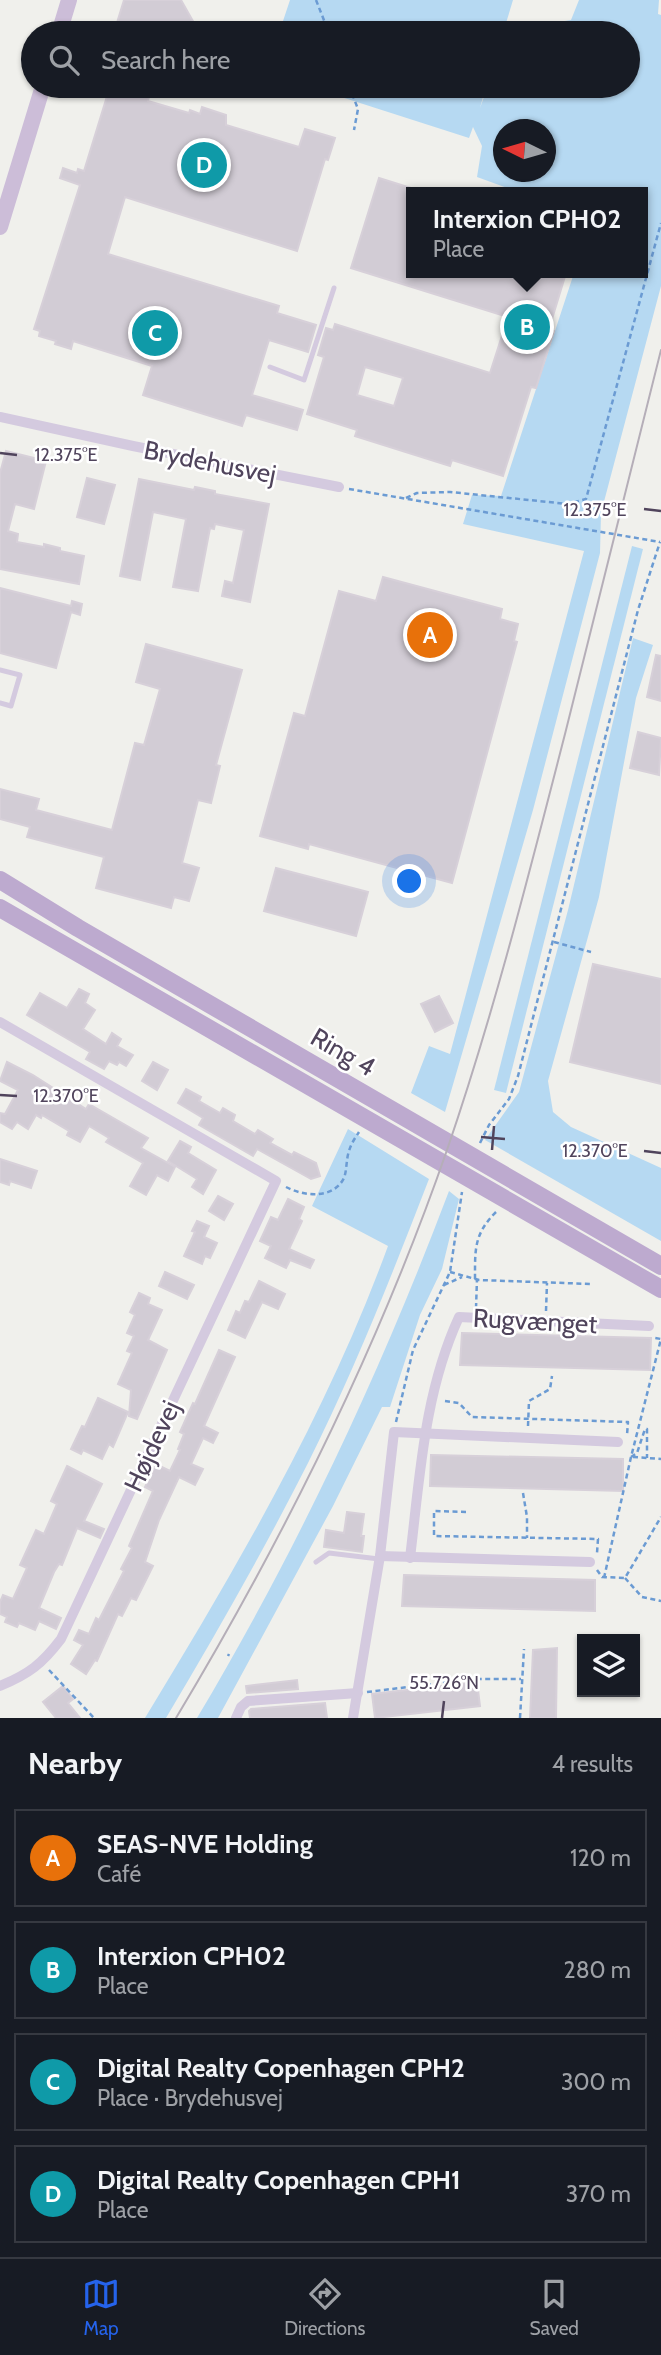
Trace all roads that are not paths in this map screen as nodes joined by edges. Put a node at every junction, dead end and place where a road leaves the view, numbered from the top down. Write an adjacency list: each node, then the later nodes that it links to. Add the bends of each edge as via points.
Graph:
1 (69, 0): 2 (street)
2 (63, 21)
3 (39, 98): 4 (street)
4 (0, 227)
5 (334, 288): 6 (lane, via 304,380)
6 (270, 367)
7 (0, 417): 8 (street, Brydehusvej)
8 (339, 487)
9 (0, 670): 10 (lane, via 20,675 11,706)
10 (0, 703)
11 (0, 880): 14 (main road, Ring 4)
12 (0, 908): 15 (main road, Ring 4)
13 (0, 1021): 23 (street, Højdevej, via 275,1181 61,1639 42,1662)
14 (661, 1266)
15 (661, 1289)
16 (649, 1326): 17 (street, Rugvænget, via 459,1317 447,1342)
17 (425, 1434): 18 (street); 19 (street, via 394,1432); 20 (street, Rugvænget)
18 (623, 1438)
19 (379, 1558): 20 (street); 21 (lane, via 329,1553); 24 (street)
20 (410, 1558): 22 (street)
21 (316, 1562)
22 (593, 1566)
23 (0, 1686)
24 (358, 1693): 25 (street, via 248,1701); 26 (street)
25 (236, 1718)
26 (354, 1718)

